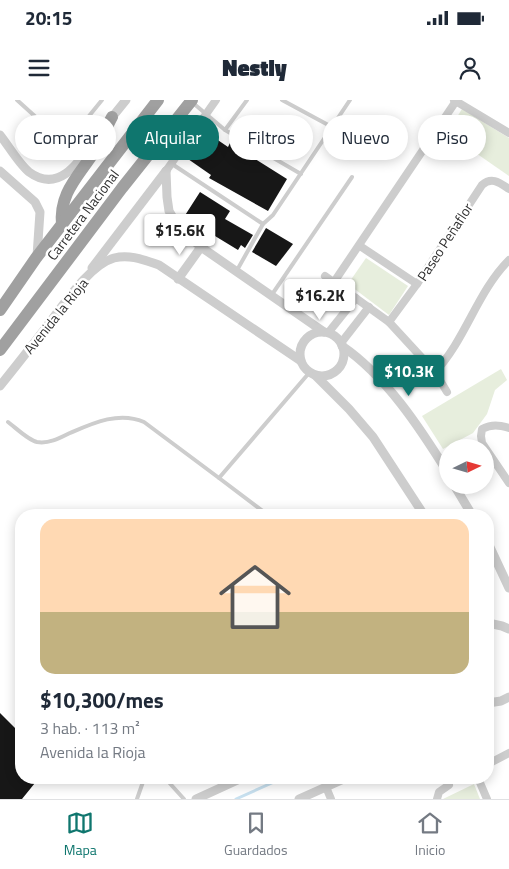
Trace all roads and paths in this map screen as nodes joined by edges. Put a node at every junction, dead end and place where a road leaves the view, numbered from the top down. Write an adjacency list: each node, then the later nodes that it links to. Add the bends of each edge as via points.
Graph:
1 (17, 100): 2 (lane, via 63,140 72,137)
2 (102, 100)
3 (126, 100): 12 (street)
4 (158, 100): 29 (highway, Carretera Nacional)
5 (216, 100): 11 (street)
6 (247, 100): 15 (lane)
7 (282, 100): 14 (lane)
8 (350, 100): 13 (lane)
9 (455, 100): 16 (street); 30 (street)
10 (191, 101): 11 (lane); 47 (highway, Carretera Nacional)
11 (206, 113): 15 (lane); 23 (street)
12 (114, 115)
13 (340, 115)
14 (323, 122)
15 (225, 130): 25 (lane)
16 (509, 133)
17 (0, 135): 19 (street)
18 (323, 141): 25 (lane)
19 (15, 154)
20 (19, 160): 21 (street, via 37,176 54,178 62,176)
21 (80, 160)
22 (88, 160): 29 (highway, via 65,196 61,210)
23 (168, 167): 28 (lane); 31 (street, via 169,211 179,228); 38 (street)
24 (0, 171): 32 (street, via 35,202 40,212)
25 (301, 174): 28 (lane, via 273,215)
26 (352, 177): 40 (lane)
27 (509, 189): 39 (street, Paseo Peñaflor, via 496,180 482,185)
28 (263, 224): 34 (lane)
29 (62, 225): 32 (highway, Carretera Nacional)
30 (360, 246): 37 (street); 39 (street)
31 (200, 247): 34 (street); 36 (street)
32 (36, 258): 42 (highway, Carretera Nacional)
33 (509, 260): 49 (street, via 486,290 446,360)
34 (236, 272): 40 (street)
35 (325, 276): 37 (street)
36 (178, 279): 38 (street, Avenida la Rioja, via 159,265 128,257 113,258); 48 (street, Avenida la Rioja)
37 (334, 282): 41 (street)
38 (80, 283): 51 (street, Avenida la Rioja)
39 (417, 284): 44 (street, Paseo Peñaflor)
40 (271, 296): 45 (street)
41 (356, 298): 43 (street); 45 (street)
42 (1, 306)
43 (369, 308): 44 (street); 46 (street)
44 (389, 322): 49 (street)
45 (326, 333): 46 (street, via 333,335); 48 (street, via 305,340)
46 (341, 344): 50 (street, via 343,360 336,372 323,377); 55 (street, via 380,380 414,422)
47 (0, 350)
48 (301, 360): 50 (street)
49 (435, 372): 52 (street)
50 (312, 374): 56 (lane); 60 (street, via 373,437)
51 (0, 386)
52 (447, 392)
53 (8, 422): 56 (lane, via 35,442 49,442 90,424 121,416 134,418)
54 (509, 428): 57 (street, via 488,426 482,429 481,436 482,443)
55 (439, 460)
56 (219, 478): 59 (lane)
57 (509, 483)
58 (459, 494): 61 (street)
59 (260, 509)
60 (420, 509)
61 (468, 509)
62 (494, 556): 63 (street)
63 (509, 588)
64 (494, 624): 65 (street)
65 (509, 629)
66 (509, 698): 67 (street)
67 (494, 702)
68 (509, 753): 69 (street)
69 (494, 761)
70 (142, 784): 79 (lane)
71 (170, 784): 80 (lane)
72 (231, 784): 77 (street)
73 (331, 784): 76 (street)
74 (445, 784): 84 (street)
75 (481, 784): 85 (street)
76 (326, 786): 78 (street); 83 (street)
77 (212, 795): 81 (street)
78 (314, 796): 82 (street)
79 (137, 799)
80 (184, 799)
81 (196, 799)
82 (299, 799)
83 (331, 799)
84 (437, 799)
85 (487, 799)

